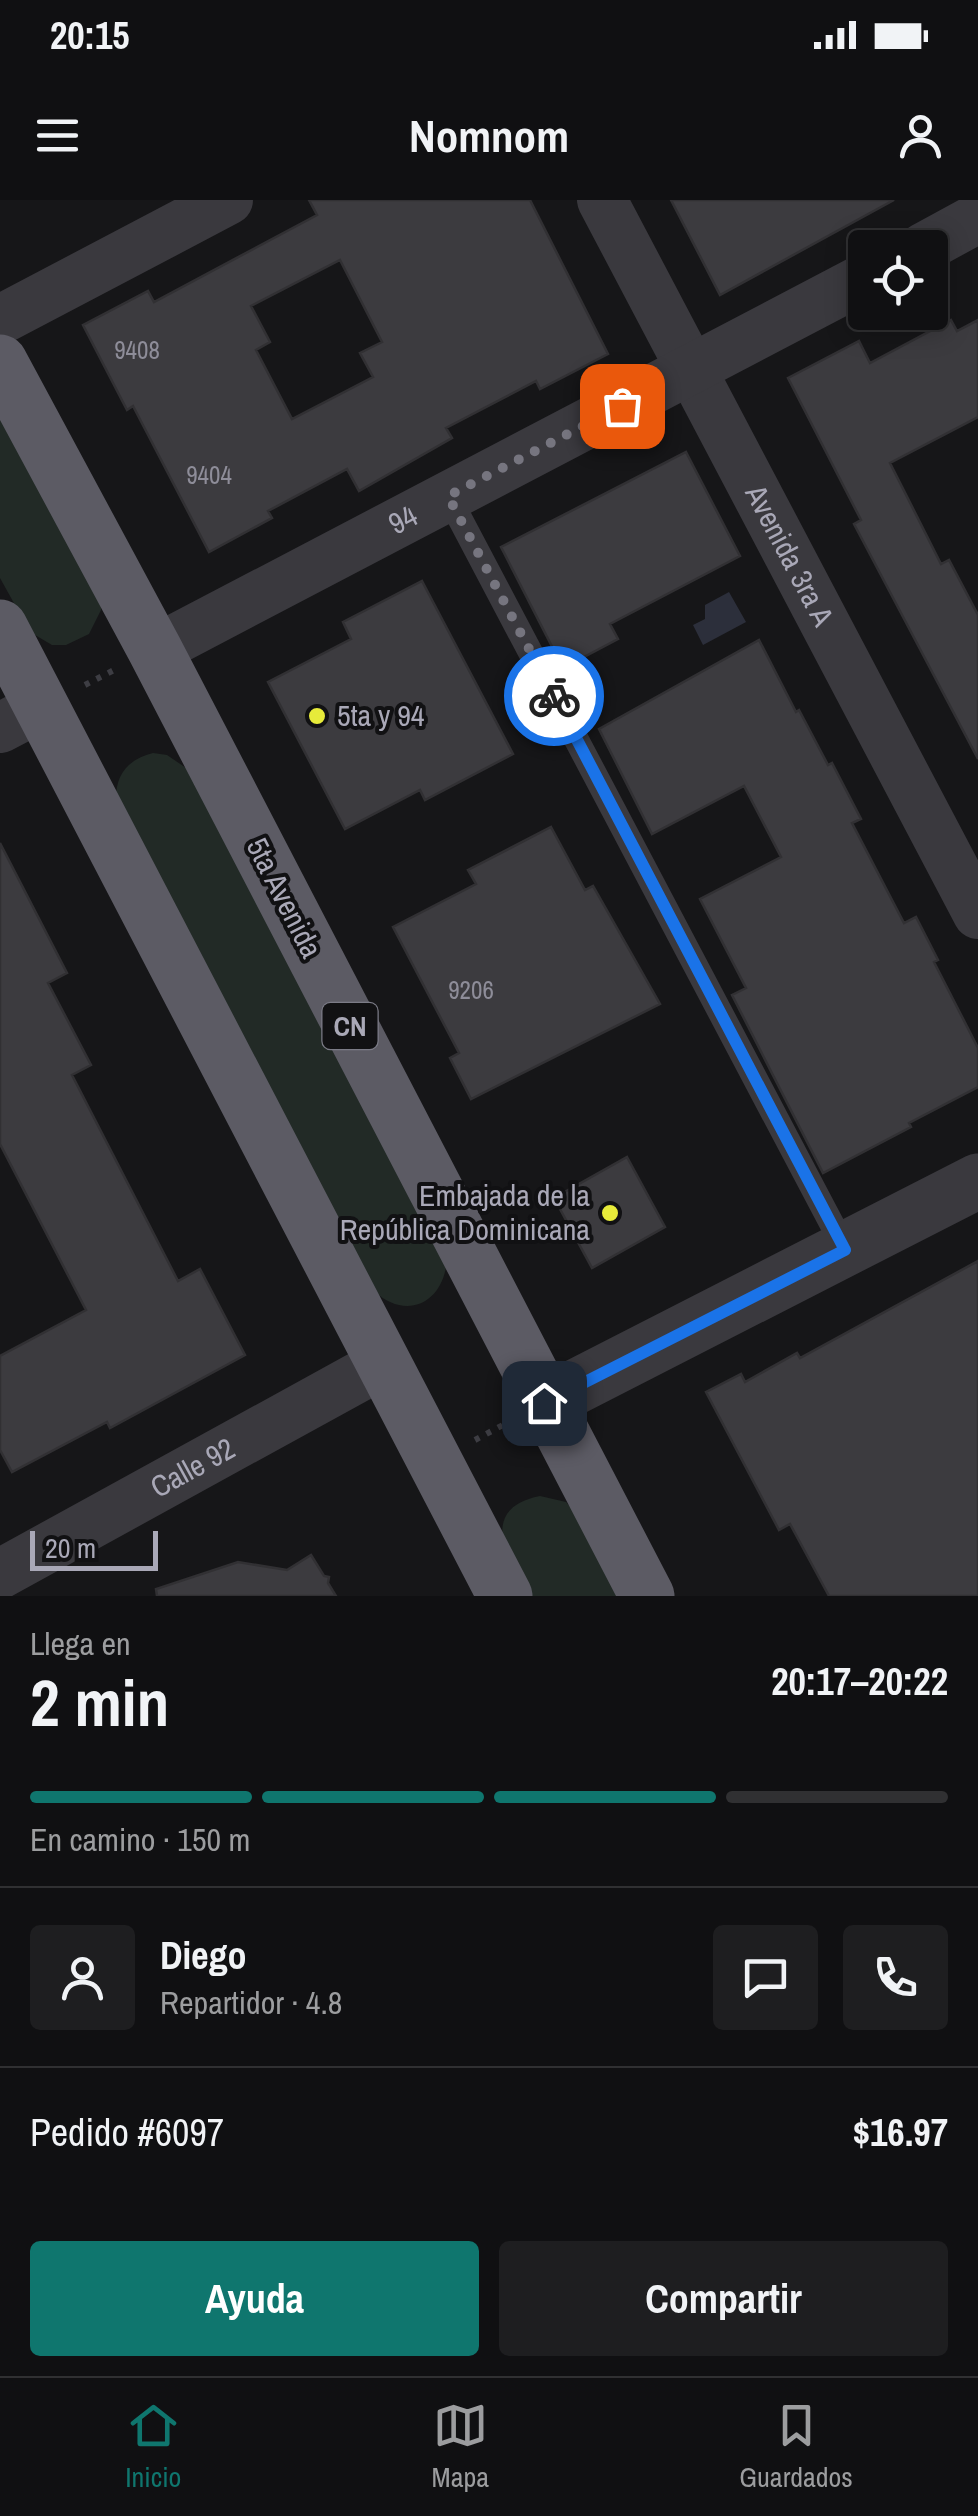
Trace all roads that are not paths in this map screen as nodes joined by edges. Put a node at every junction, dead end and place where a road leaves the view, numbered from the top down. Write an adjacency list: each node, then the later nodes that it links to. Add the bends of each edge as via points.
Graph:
1 (602, 200): 8 (street, Avenida 3ra A)
2 (221, 202): 6 (street)
3 (978, 218): 4 (street)
4 (948, 234)
5 (848, 287): 8 (street, 94)
6 (0, 320)
7 (0, 362): 11 (highway, 5ta Avenida / CN)
8 (691, 369): 9 (street, 94); 13 (street, Avenida 3ra A)
9 (448, 496): 11 (street, 94); 15 (lane)
10 (0, 627): 12 (highway)
11 (155, 650): 17 (highway, 5ta Avenida / CN)
12 (21, 717): 16 (highway)
13 (978, 914)
14 (978, 1182): 15 (street)
15 (845, 1250): 17 (street)
16 (384, 1363): 18 (street, Calle 92); 19 (highway)
17 (544, 1403): 20 (highway, 5ta Avenida / CN)
18 (0, 1574)
19 (505, 1596)
20 (647, 1596)

